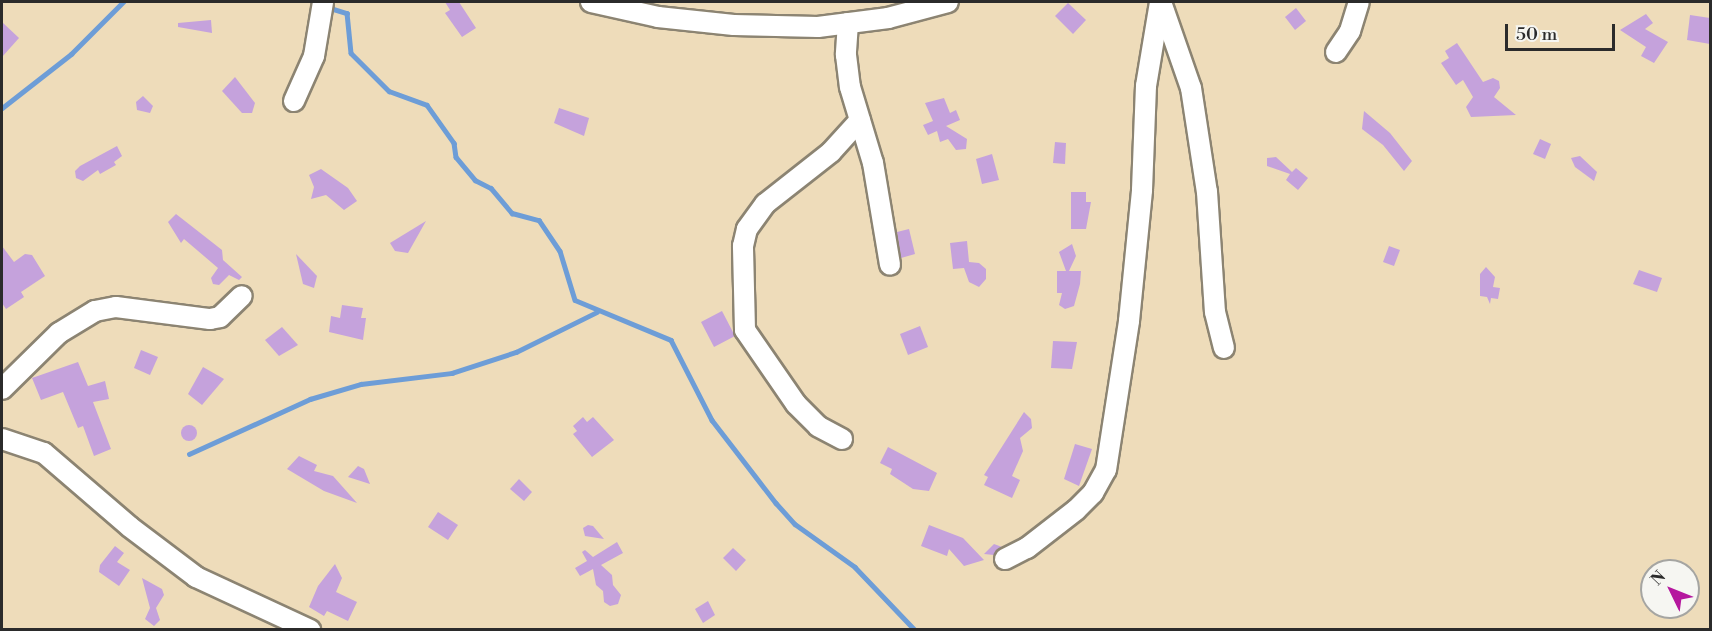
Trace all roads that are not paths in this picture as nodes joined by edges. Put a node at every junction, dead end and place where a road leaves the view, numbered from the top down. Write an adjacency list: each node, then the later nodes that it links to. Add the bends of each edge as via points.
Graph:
1 (323, 2): 8 (street, via 314,56)
2 (591, 2): 6 (street, via 658,17 734,25 818,27)
3 (948, 2): 6 (street, via 888,18)
4 (1161, 2): 12 (street, via 1191,88 1207,192 1215,312); 16 (street, via 1146,86 1142,190 1129,321 1106,470 1094,493 1076,510)
5 (1359, 2): 7 (street, via 1350,32)
6 (848, 23): 9 (street, via 846,55)
7 (1336, 52)
8 (294, 101)
9 (860, 120): 10 (street, via 873,163); 15 (street, via 831,152 765,204 747,229 743,246 745,330 796,404 818,426)
10 (890, 265)
11 (242, 296): 13 (street, via 220,317 210,319 116,307 95,311 59,333)
12 (1224, 348)
13 (2, 388)
14 (2, 439): 17 (street, via 44,453 196,577)
15 (842, 439)
16 (1005, 559)
17 (310, 630)

